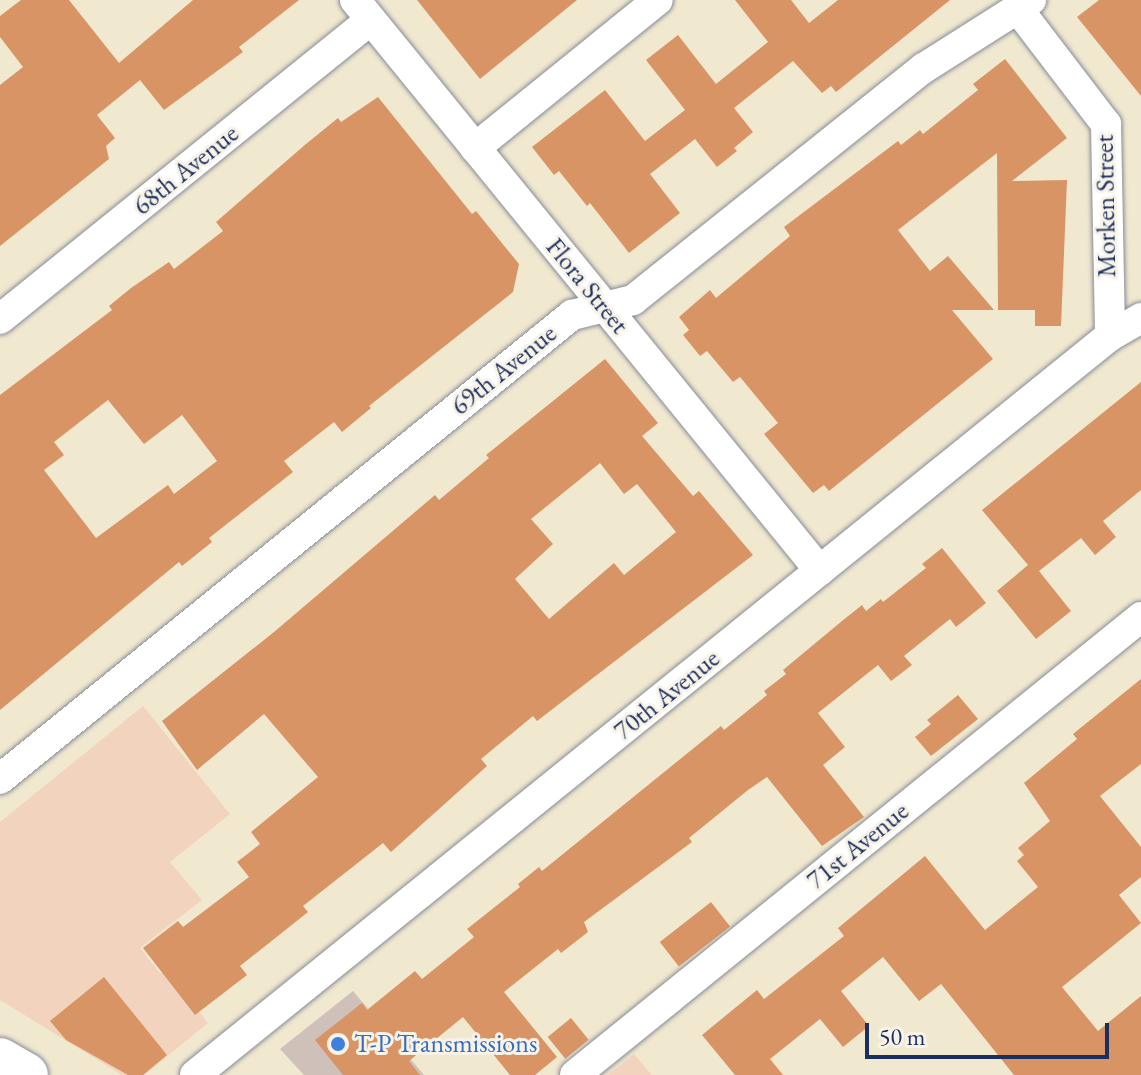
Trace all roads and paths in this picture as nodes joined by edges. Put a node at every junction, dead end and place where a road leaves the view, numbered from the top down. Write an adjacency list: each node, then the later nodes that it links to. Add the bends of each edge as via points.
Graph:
1 (658, 0): 4 (street)
2 (1025, 4): 5 (street, 69th Avenue, via 924,68 633,300); 8 (street, Morken Street, via 1106,124)
3 (363, 10): 4 (street, Flora Street); 7 (street, 68th Avenue)
4 (475, 148): 5 (street, Flora Street)
5 (604, 307): 9 (street, Flora Street); 11 (street, 69th Avenue, via 572,315)
6 (1141, 318): 8 (street, 70th Avenue)
7 (0, 319)
8 (1110, 336): 9 (street, 70th Avenue)
9 (820, 571): 14 (street, 70th Avenue)
10 (1141, 617): 15 (street, 71st Avenue)
11 (0, 779)
12 (0, 1060): 13 (main road)
13 (26, 1075)
14 (195, 1075)
15 (575, 1075)

